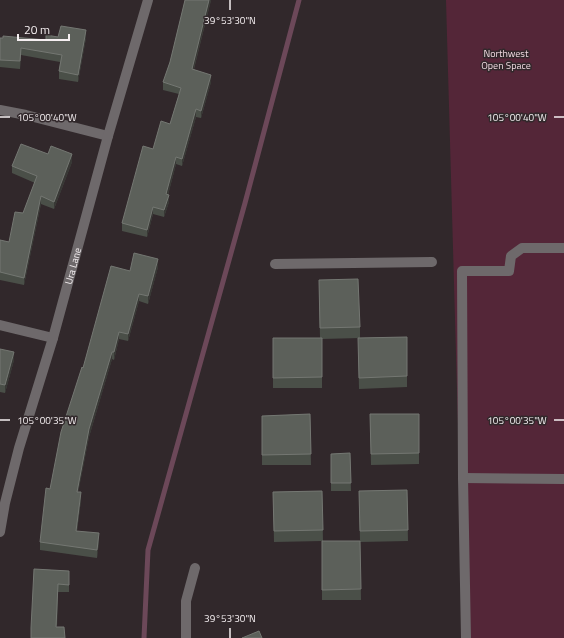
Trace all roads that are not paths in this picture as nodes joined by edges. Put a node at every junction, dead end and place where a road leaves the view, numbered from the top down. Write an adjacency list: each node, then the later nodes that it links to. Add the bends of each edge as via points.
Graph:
1 (148, 0): 3 (street, Ura Lane)
2 (0, 110): 3 (street, via 26,114)
3 (108, 136): 8 (street, Ura Lane)
4 (564, 248): 9 (street, via 522,248 511,256 509,271 462,271)
5 (432, 262): 6 (street)
6 (275, 264)
7 (0, 325): 8 (street)
8 (53, 338): 11 (street, Ura Lane, via 19,448)
9 (463, 478): 10 (street); 14 (street)
10 (564, 479)
11 (0, 532)
12 (195, 568): 13 (street, via 186,601)
13 (186, 638)
14 (466, 638)

